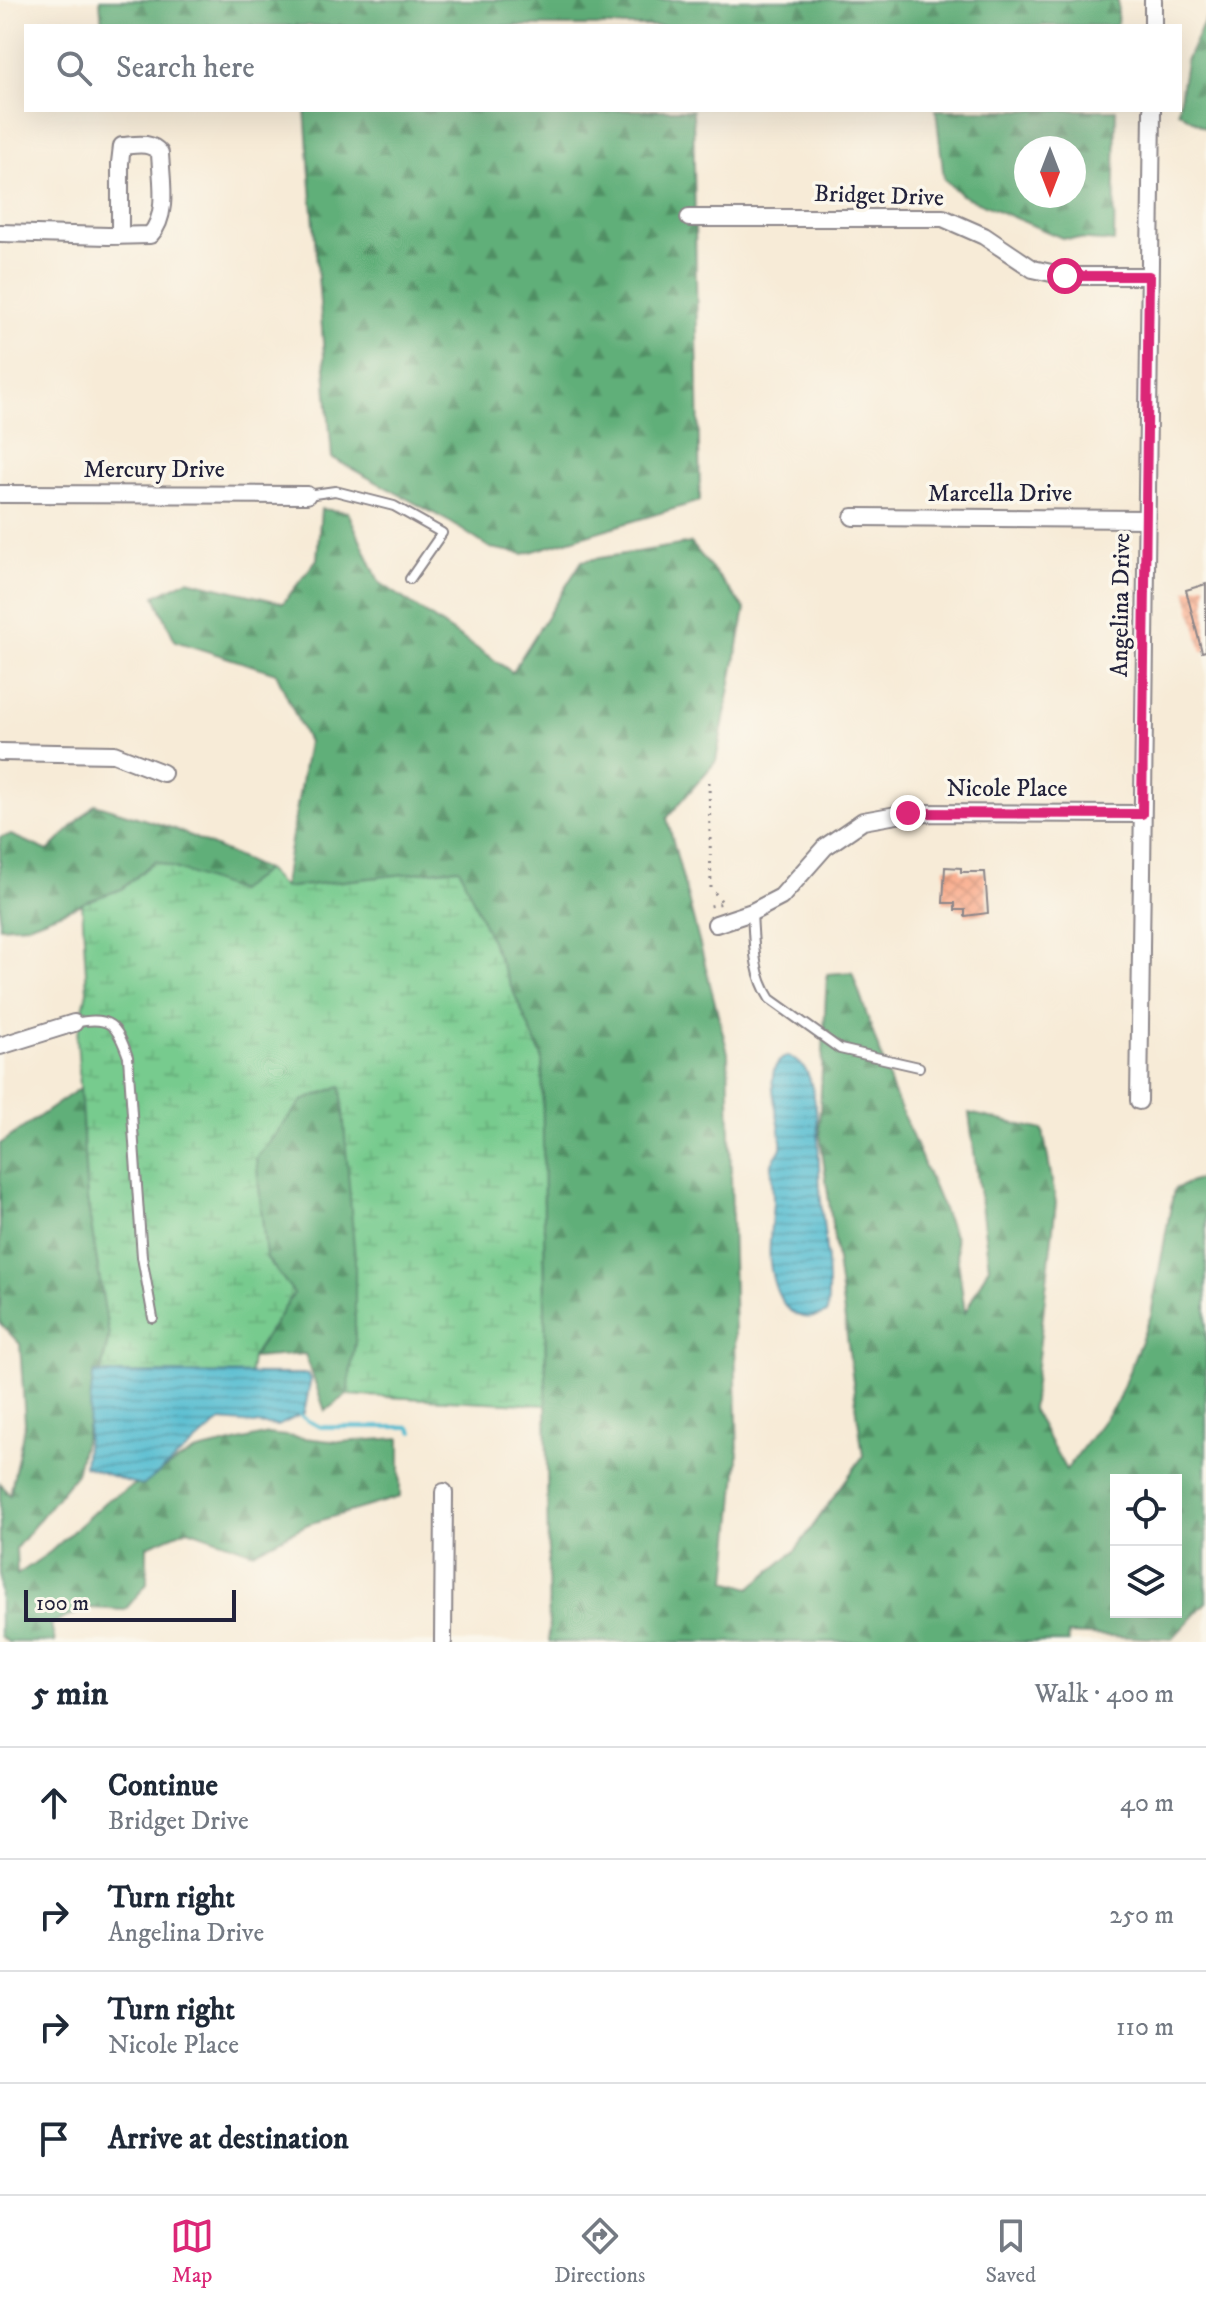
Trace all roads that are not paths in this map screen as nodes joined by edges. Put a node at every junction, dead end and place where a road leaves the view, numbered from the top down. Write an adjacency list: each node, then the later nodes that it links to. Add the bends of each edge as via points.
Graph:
1 (1153, 0): 2 (street)
2 (1153, 24)
3 (1152, 112): 7 (street, Angelina Drive)
4 (689, 218): 7 (street, Bridget Drive, via 943,218 984,236 1033,269 1065,276)
5 (0, 233): 6 (street)
6 (120, 236): 6 (street, via 150,235 158,227 160,153 154,146 122,146)
7 (1149, 276): 11 (street, Angelina Drive)
8 (0, 494): 9 (street, Mercury Drive)
9 (307, 495): 12 (lane, via 335,491 394,506 442,533)
10 (853, 517): 11 (street, Marcella Drive)
11 (1146, 519): 15 (street, Angelina Drive)
12 (410, 579)
13 (0, 752): 14 (street, via 114,754)
14 (163, 773)
15 (1142, 814): 16 (street, Nicole Place, via 908,813 863,821 825,847 781,897); 21 (street, Angelina Drive)
16 (752, 912): 17 (street, Nicole Place); 20 (lane, via 757,973 770,999 840,1049)
17 (716, 924)
18 (74, 1023): 19 (street); 22 (lane, via 107,1022 120,1033 128,1057 142,1257)
19 (0, 1046)
20 (919, 1067)
21 (1139, 1101)
22 (153, 1318)
23 (444, 1492): 24 (street)
24 (443, 1642)

